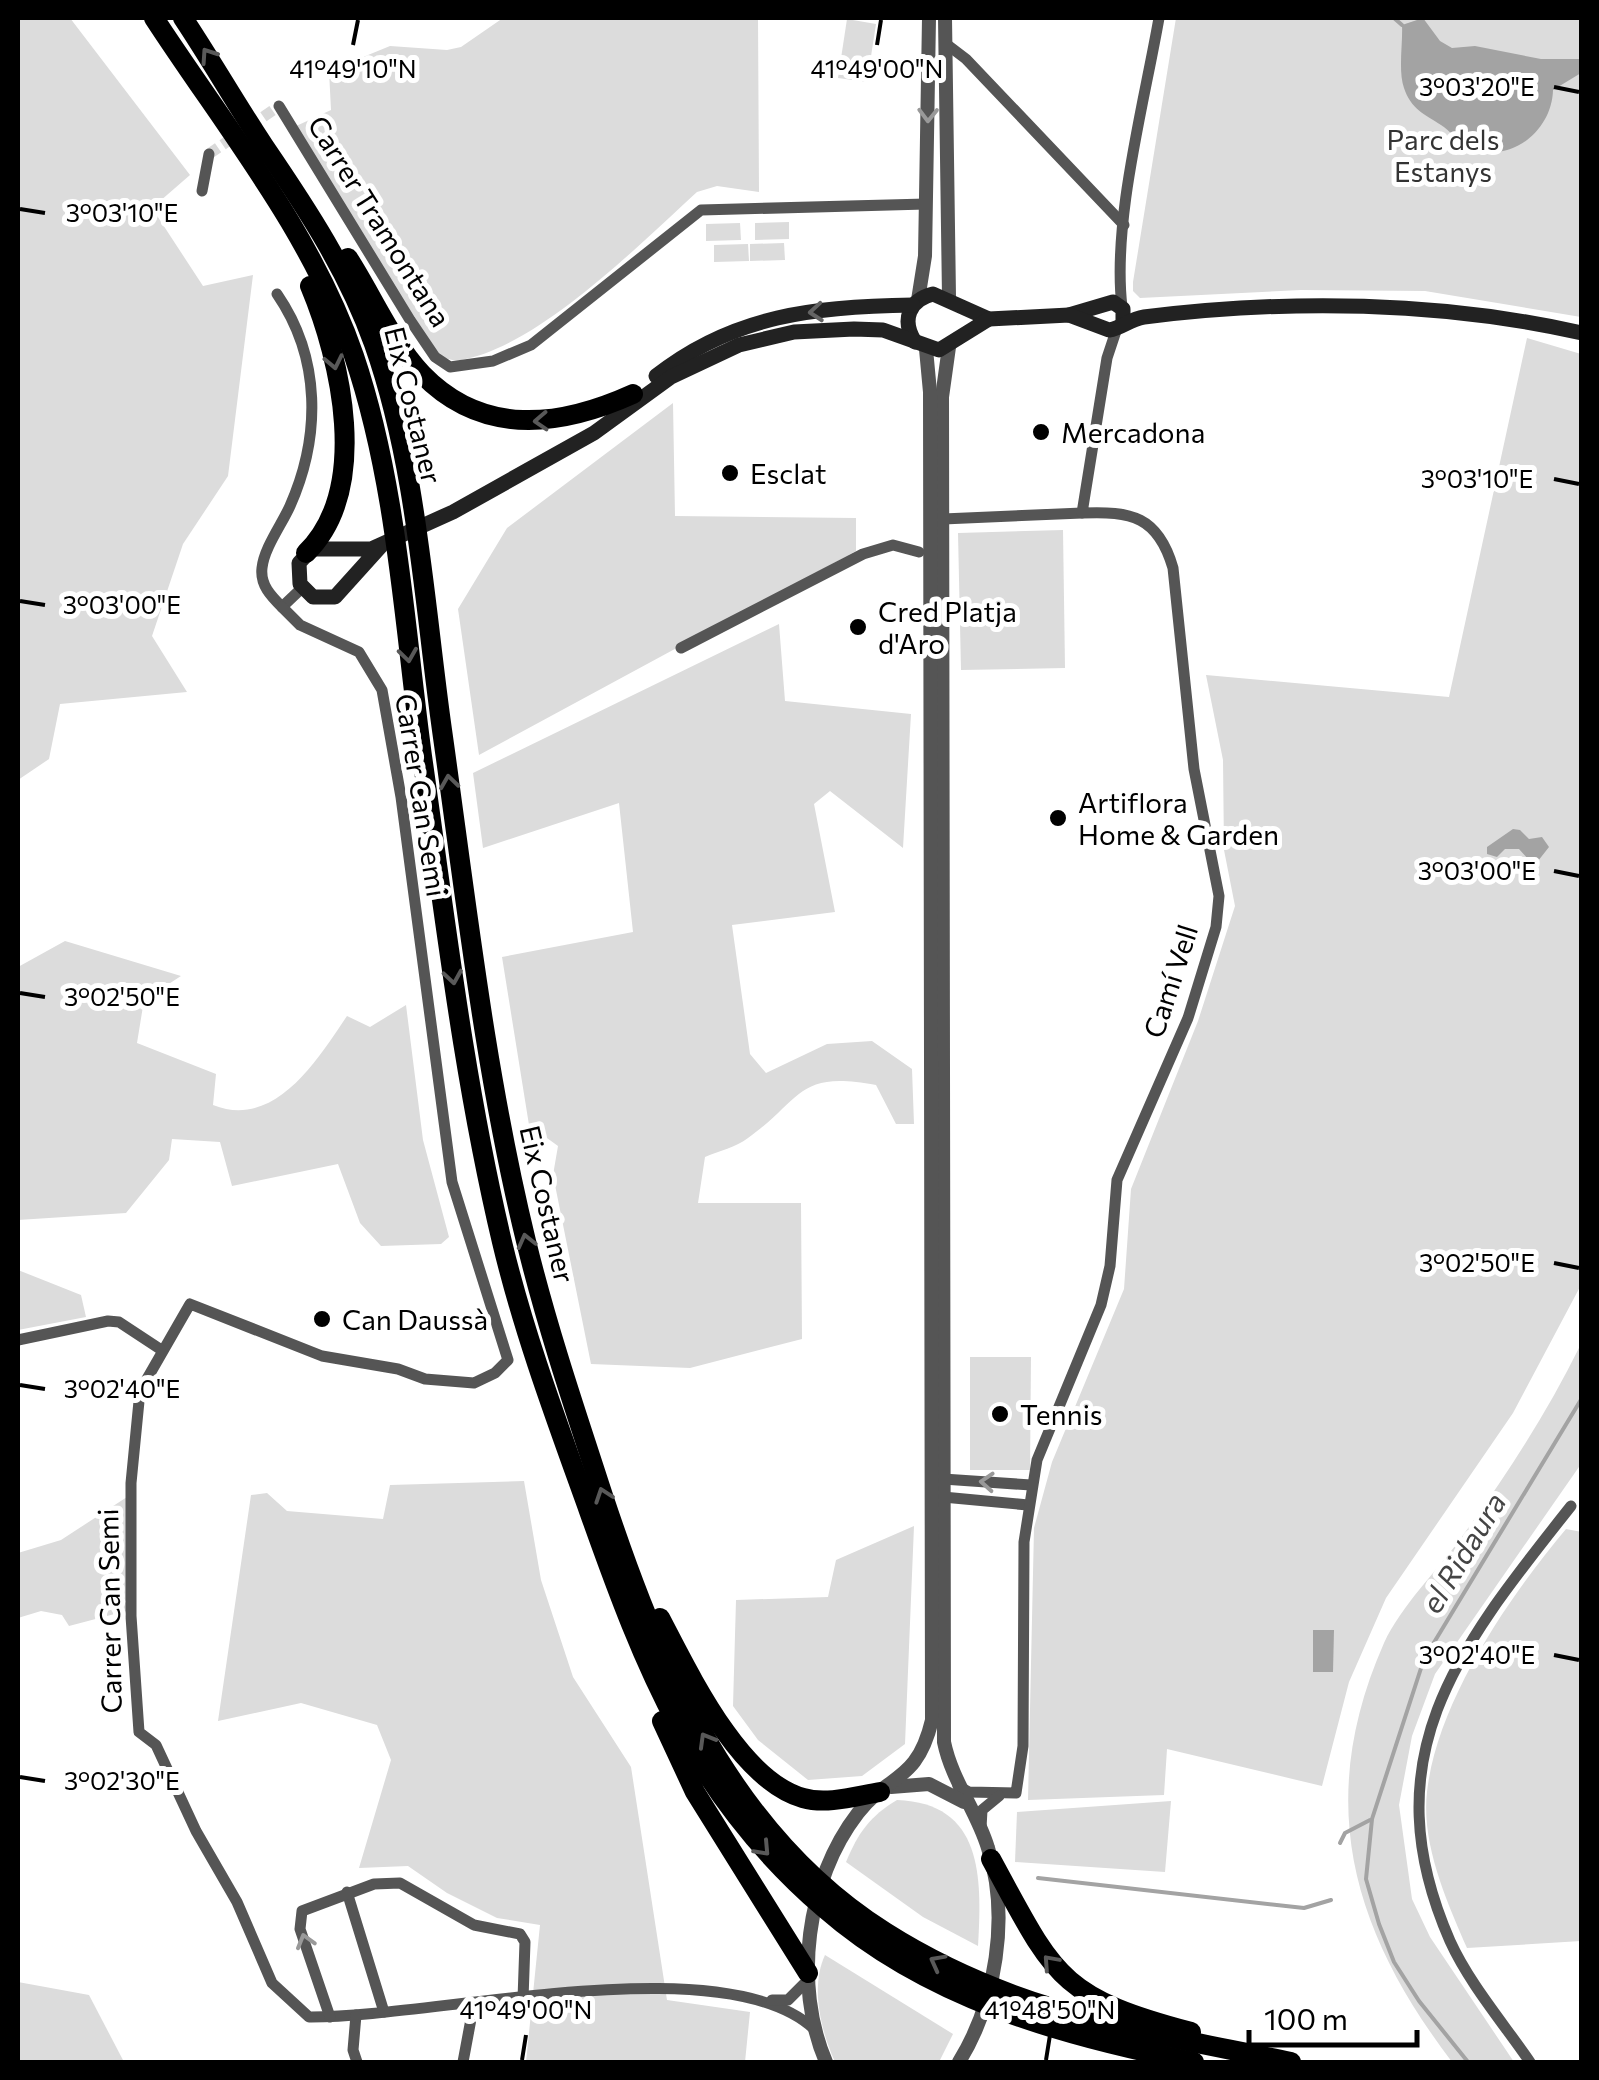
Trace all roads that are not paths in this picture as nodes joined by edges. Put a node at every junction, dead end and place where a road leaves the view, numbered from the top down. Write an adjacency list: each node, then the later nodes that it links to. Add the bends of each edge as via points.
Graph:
1 (154, 18): 7 (highway, Eix Costaner)
2 (183, 18): 8 (highway, Eix Costaner, one-way to 2)
3 (929, 18): 12 (street, one-way to 12)
4 (944, 18): 6 (street)
5 (1158, 18): 13 (street)
6 (944, 43): 13 (street); 15 (street)
7 (181, 59): 27 (highway, Eix Costaner, via 287,218 340,319 364,390 392,522); 29 (highway, one-way to 29, via 188,82 291,244 330,347 341,416 340,480 330,524)
8 (233, 93): 22 (highway, one-way to 8, via 563,420 520,422 484,416 449,398 420,372 291,168); 41 (highway, Eix Costaner, one-way to 8, via 567,1385 521,1220 492,1074 412,512 386,384 361,310 307,206)
9 (279, 106): 12 (street, Carrer Tramontana, via 410,320 450,367 493,362 532,345 700,210)
10 (209, 154): 11 (street)
11 (202, 190)
12 (926, 204): 16 (street, via 926,256)
13 (1124, 225): 17 (street)
14 (277, 294): 32 (street, via 299,329 314,427 308,460 262,568 265,588)
15 (952, 300): 16 (main road, via 934,294); 18 (main road); 20 (main road, via 964,318)
16 (915, 303): 21 (main road, via 907,324); 22 (main road, one-way to 22, via 748,323 670,365)
17 (1112, 316): 18 (main road); 19 (main road, via 1301,306 1424,309); 24 (street)
18 (989, 319): 20 (main road)
19 (1582, 333)
20 (954, 342): 21 (main road); 25 (street, via 942,396)
21 (920, 345): 23 (main road, via 883,330 854,328 794,332 738,346 671,377); 44 (street, via 930,392 932,1709 926,1744)
22 (633, 394): 23 (main road)
23 (594, 433): 27 (main road)
24 (1082, 513): 25 (street, Camí Vell); 37 (street, Camí Vell, via 1138,518 1166,543 1194,770 1219,896 1188,1018 1116,1180 1101,1304)
25 (943, 519): 36 (street)
26 (332, 548): 27 (main road); 29 (main road); 30 (main road, via 348,562)
27 (388, 552): 30 (main road); 42 (highway, Eix Costaner, one-way to 42, via 469,1078 502,1241)
28 (918, 552): 33 (street, via 892,545 863,554)
29 (306, 553): 31 (main road, via 298,568)
30 (348, 584): 31 (main road, via 326,599)
31 (302, 588): 32 (street)
32 (282, 607): 35 (street, Carrer Can Semi, via 300,625 359,652 382,690 452,1182 508,1360 474,1383 425,1379 322,1356 190,1304)
33 (682, 648)
34 (18, 1340): 35 (street, via 108,1320)
35 (160, 1350): 56 (street, Carrer Can Semi, via 140,1391 131,1482 135,1718 139,1732 156,1745 238,1902 272,1983 309,2017)
36 (942, 1479): 37 (street, one-way to 36); 38 (street)
37 (1031, 1485): 39 (street, Camí Vell)
38 (943, 1496): 39 (street); 43 (street, via 944,1742)
39 (1028, 1505): 45 (street, Camí Vell, via 1023,1746 1016,1793)
40 (1571, 1506): 65 (street, via 1487,1612 1444,1692 1420,1758 1418,1826 1450,1942)
41 (635, 1587): 44 (highway, via 653,1606 700,1694 768,1779 805,1799); 58 (highway, Eix Costaner, one-way to 41, via 1142,2035 1016,1999 919,1953 854,1911 798,1861 723,1769)
42 (638, 1649): 50 (highway, via 638,1666 695,1792); 63 (highway, Eix Costaner, one-way to 63, via 722,1801 845,1926 916,1972 1031,2023)
43 (958, 1786): 45 (street); 46 (street)
44 (886, 1790): 46 (street, via 929,1784); 50 (street, via 859,1811 836,1850 818,1895)
45 (1001, 1795): 47 (street, Camí Vell, via 982,1810)
46 (968, 1806): 47 (street)
47 (981, 1828): 48 (street)
48 (992, 1860): 58 (highway, one-way to 48, via 1120,2011 1082,1992 1038,1948); 62 (street, via 996,1957)
49 (348, 1892): 51 (street, via 400,1884 474,1926 520,1934); 54 (street); 56 (street, one-way to 49, via 300,1916)
50 (808, 1976): 52 (street, via 788,2000); 57 (street)
51 (523, 1999): 52 (street, Carrer Can Semi, via 678,1986); 53 (street, Carrer Can Semi)
52 (763, 2000): 57 (street, Carrer Can Semi, via 798,2014)
53 (474, 2003): 54 (street, Carrer Can Semi); 60 (street)
54 (384, 2012): 55 (street, Carrer Can Semi)
55 (356, 2015): 56 (street, Carrer Can Semi); 59 (street)
56 (330, 2017)
57 (814, 2029): 61 (street)
58 (1264, 2057): 64 (highway, Eix Costaner)
59 (357, 2062)
60 (463, 2062)
61 (826, 2062)
62 (959, 2062)
63 (1194, 2062)
64 (1291, 2062)
65 (1530, 2062)

